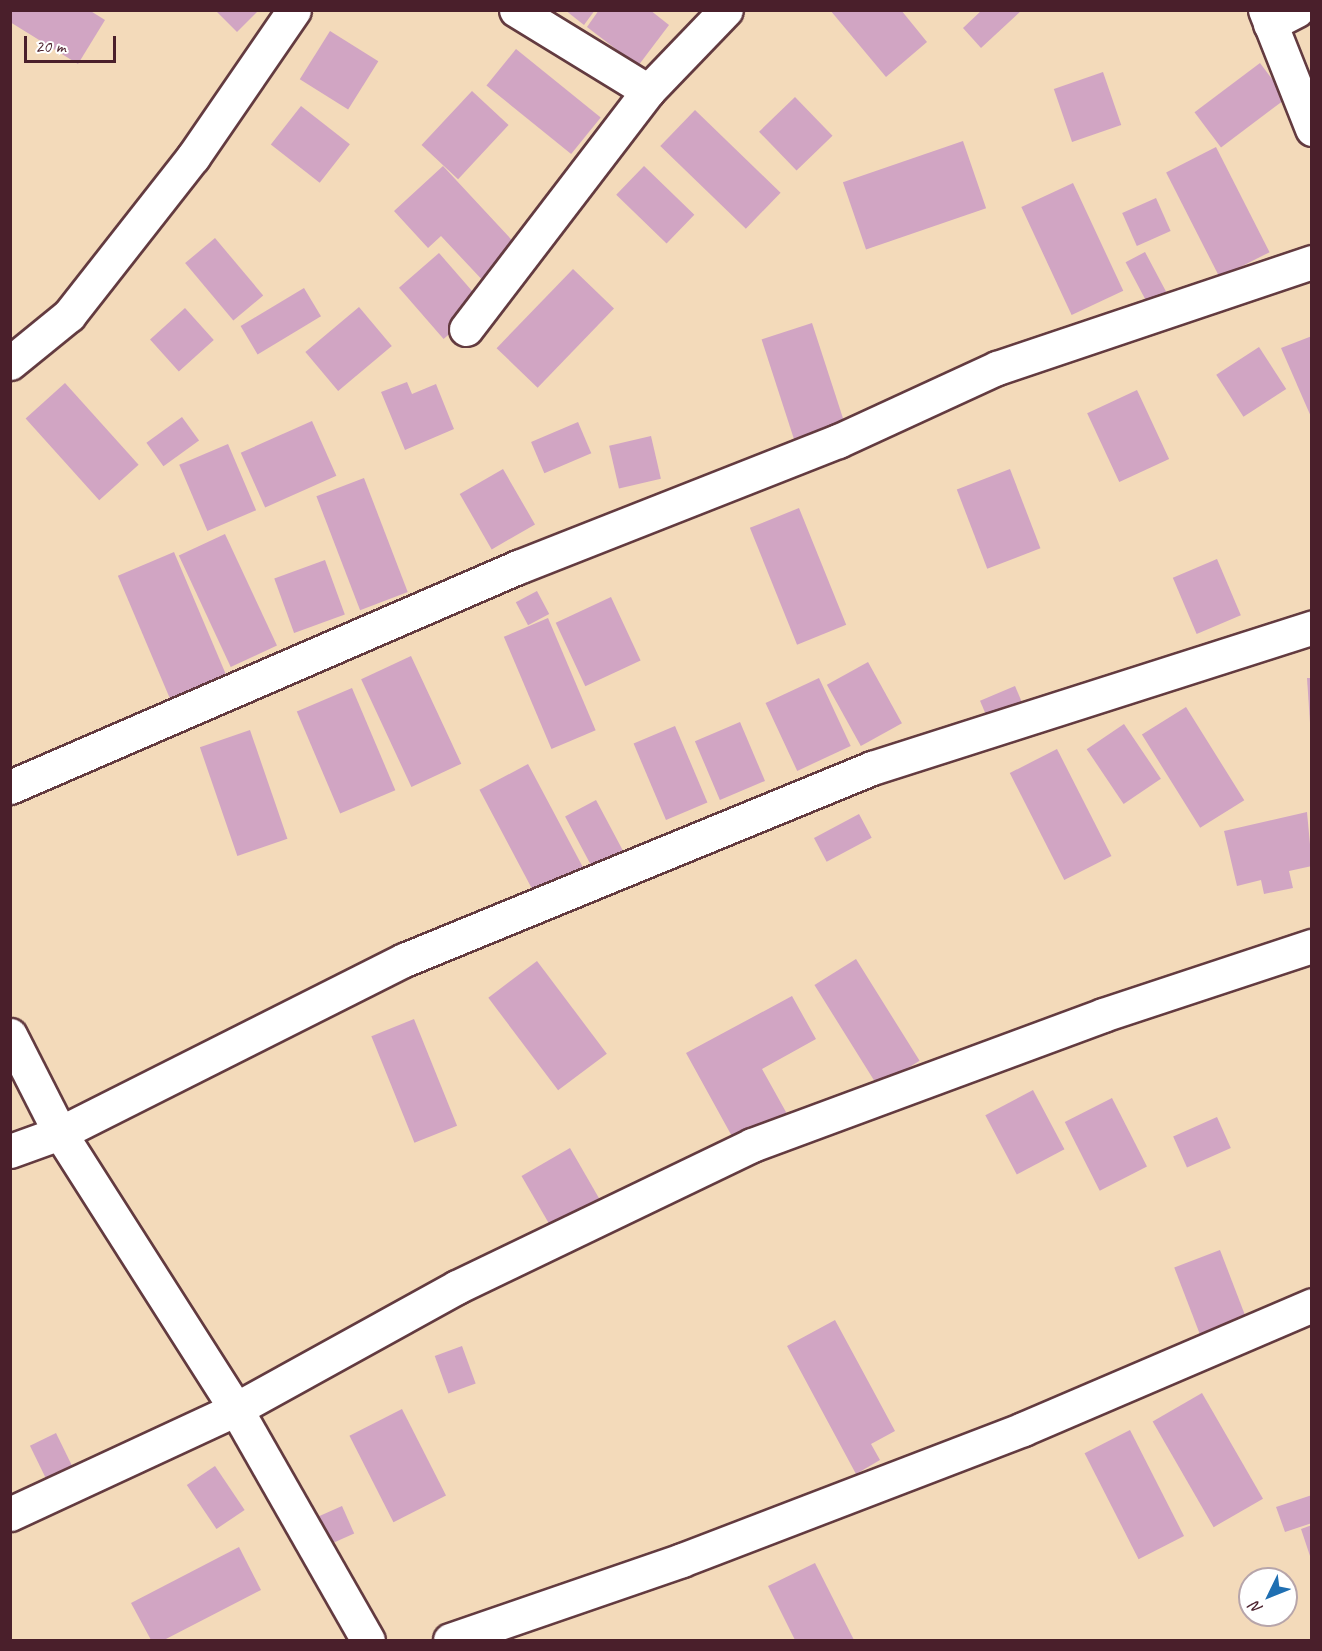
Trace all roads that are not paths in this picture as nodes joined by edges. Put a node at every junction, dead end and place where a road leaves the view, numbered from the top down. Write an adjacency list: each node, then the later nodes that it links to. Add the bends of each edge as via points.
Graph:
1 (294, 10): 9 (street, via 193,157 69,315)
2 (516, 10): 5 (street)
3 (726, 10): 5 (street)
4 (1277, 15): 6 (street)
5 (648, 91): 8 (street)
6 (1311, 129)
7 (1311, 262): 11 (street, via 997,368 838,441 518,567)
8 (466, 328)
9 (10, 363)
10 (1311, 628): 14 (street, via 872,768 404,960)
11 (10, 787)
12 (1311, 946): 17 (street, via 1103,1016 752,1145 457,1287)
13 (10, 1035): 14 (street)
14 (60, 1132): 15 (street); 17 (street)
15 (10, 1150)
16 (1311, 1305): 20 (street, via 1023,1429 682,1560)
17 (236, 1409): 18 (street); 19 (street)
18 (10, 1514)
19 (368, 1641)
20 (450, 1641)

